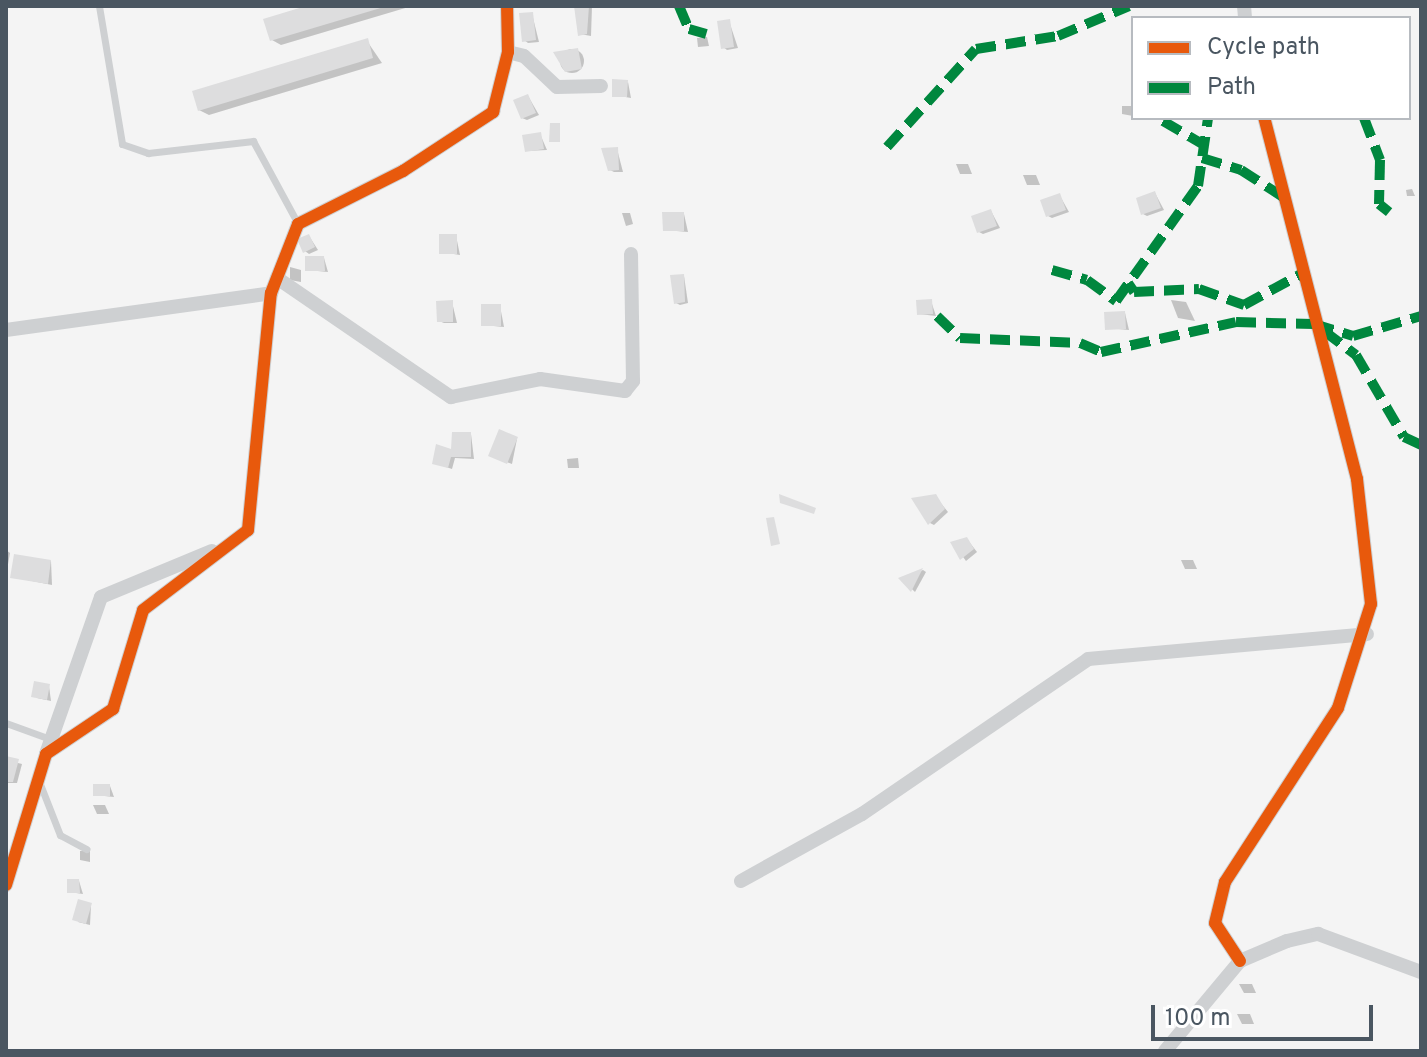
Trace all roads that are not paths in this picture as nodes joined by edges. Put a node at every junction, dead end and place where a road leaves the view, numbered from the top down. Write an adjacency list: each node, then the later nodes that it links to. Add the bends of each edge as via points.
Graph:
1 (99, 6): 6 (lane, via 122,144 148,153 253,141)
2 (507, 6): 3 (street)
3 (508, 52): 4 (street, via 524,56 557,87); 6 (street, via 502,90 478,126)
4 (601, 86)
5 (1265, 120): 12 (street, via 1357,479 1371,560)
6 (298, 224): 8 (street)
7 (631, 254): 8 (street, via 633,381 625,391 540,379 451,397)
8 (277, 278): 9 (street)
9 (271, 293): 10 (street); 11 (street, via 251,521)
10 (6, 330)
11 (237, 544): 14 (street, via 171,563 101,597); 15 (street, via 162,589 143,610 106,718)
12 (1367, 634): 18 (street, via 1088,659 954,744 862,814); 20 (street, via 1338,708 1225,882 1215,923)
13 (6, 723): 14 (lane)
14 (50, 739): 15 (street)
15 (46, 754): 16 (street)
16 (40, 784): 17 (lane, via 60,835); 19 (street)
17 (86, 849)
18 (741, 881)
19 (6, 885)
20 (1240, 961): 21 (street, via 1318,934); 22 (street)
21 (1421, 972)
22 (1165, 1051)

